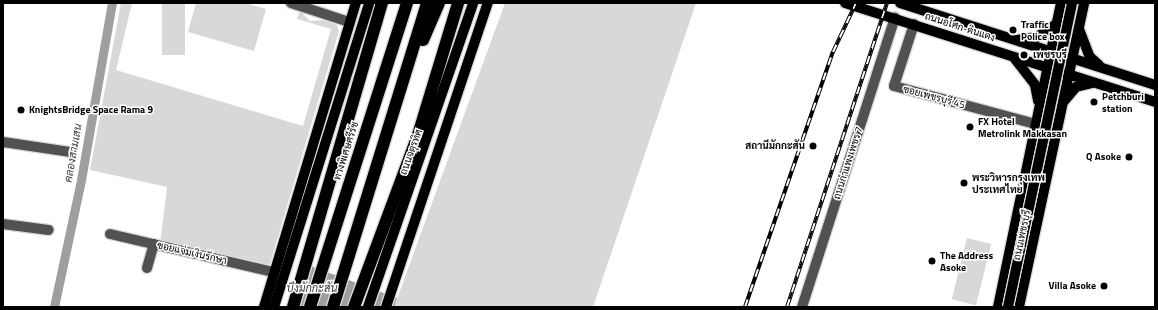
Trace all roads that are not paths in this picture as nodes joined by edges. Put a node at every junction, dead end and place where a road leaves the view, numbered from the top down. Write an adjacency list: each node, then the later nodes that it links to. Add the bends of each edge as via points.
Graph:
1 (291, 3): 20 (street)
2 (356, 3): 20 (main road)
3 (369, 3): 50 (main road)
4 (382, 3): 51 (highway)
5 (399, 3): 29 (highway)
6 (407, 3): 29 (highway, ทางพิเศษศรีรัช)
7 (427, 3): 32 (highway)
8 (439, 3): 32 (highway)
9 (458, 3): 54 (highway, via 418,135)
10 (473, 3): 55 (main road, ถนนจตุรทิศ)
11 (488, 3): 56 (main road)
12 (845, 3): 19 (main road, ถนนอโศก-ดินแดง)
13 (900, 3): 18 (main road, ถนนอโศก-ดินแดง)
14 (926, 3): 18 (main road)
15 (1061, 3): 21 (main road, ถนนเพชรบุรี)
16 (1072, 3): 59 (main road, ถนนเพชรบุรี, bridge)
17 (1084, 3): 23 (main road, ถนนเพชรบุรี)
18 (933, 14): 24 (main road, ถนนอโศก-ดินแดง)
19 (895, 18): 22 (main road, ถนนอโศก-ดินแดง); 57 (street, ถนนกำแพงเพชร 7)
20 (349, 22): 48 (main road)
21 (1057, 23): 24 (main road, via 1037,37 1020,40); 25 (main road, ถนนเพชรบุรี)
22 (914, 24): 26 (main road, ถนนอโศก-ดินแดง); 38 (street, ซอยเพชรบุรี 45, via 894,86)
23 (1079, 27): 27 (main road, ถนนเพชรบุรี); 30 (main road, via 1090,57)
24 (1004, 37): 25 (main road, ถนนอโศก-ดินแดง)
25 (1051, 52): 27 (main road, ถนนอโศก-ดินแดง); 28 (main road, ถนนเพชรบุรี)
26 (1012, 56): 28 (main road, ถนนอโศก-ดินแดง); 36 (main road, via 1035,85)
27 (1072, 58): 30 (main road, ถนนอโศก-ดินแดง); 31 (main road, ถนนเพชรบุรี)
28 (1047, 68): 31 (main road, ถนนอโศก-ดินแดง); 36 (main road, ถนนเพชรบุรี)
29 (384, 69): 52 (highway, ทางพิเศษศรีรัช)
30 (1103, 69): 34 (main road, ถนนอโศก-ดินแดง)
31 (1068, 74): 33 (main road, ถนนอโศก-ดินแดง); 37 (main road, ถนนเพชรบุรี)
32 (405, 81): 53 (highway)
33 (1096, 83): 35 (main road, ถนนอโศก-ดินแดง); 37 (main road, via 1072,90)
34 (1155, 85)
35 (1155, 102)
36 (1039, 105): 38 (main road, ถนนเพชรบุรี)
37 (1060, 111): 42 (main road, ถนนเพชรบุรี)
38 (1036, 124): 41 (main road, ถนนเพชรบุรี)
39 (3, 142): 40 (street)
40 (71, 152)
41 (1027, 162): 42 (main road, via 1031,158 1042,157); 58 (main road, ถนนเพชรบุรี)
42 (1048, 169): 60 (main road, ถนนเพชรบุรี)
43 (3, 224): 44 (street)
44 (49, 230)
45 (110, 234): 46 (street, ซอยแจ่มเงินรักษา)
46 (154, 244): 47 (street); 48 (street, ซอยแจ่มเงินรักษา)
47 (147, 268)
48 (273, 272): 49 (main road)
49 (264, 307)
50 (274, 307)
51 (293, 307)
52 (310, 307)
53 (333, 307)
54 (354, 307)
55 (368, 307)
56 (386, 307)
57 (802, 307)
58 (998, 307)
59 (1008, 307)
60 (1019, 307)

